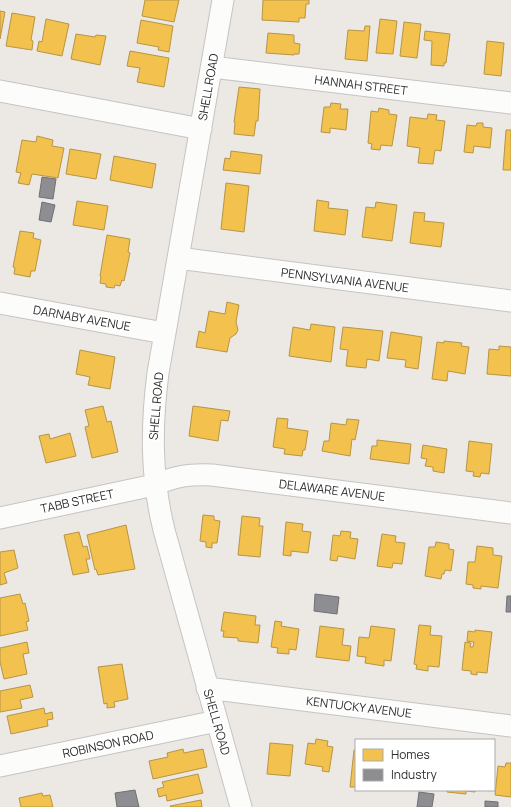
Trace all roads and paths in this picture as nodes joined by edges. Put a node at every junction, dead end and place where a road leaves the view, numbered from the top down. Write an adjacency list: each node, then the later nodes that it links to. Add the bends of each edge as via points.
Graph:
1 (224, 0): 2 (street, SHELL ROAD)
2 (212, 67): 4 (street, HANNAH STREET); 5 (street, SHELL ROAD)
3 (0, 91): 5 (street)
4 (511, 103)
5 (201, 128): 6 (street, SHELL ROAD)
6 (178, 258): 7 (street, PENNSYLVANIA AVENUE); 9 (street, SHELL ROAD)
7 (511, 301)
8 (0, 303): 9 (street, DARNABY AVENUE)
9 (164, 333): 10 (street, SHELL ROAD, via 153,412)
10 (154, 485): 11 (street, DELAWARE AVENUE, via 188,474 212,475); 12 (street, TABB STREET); 13 (street, SHELL ROAD, via 173,569)
11 (511, 513)
12 (0, 518)
13 (207, 688): 14 (street, SHELL ROAD); 15 (street, KENTUCKY AVENUE)
14 (217, 721): 16 (street, ROBINSON ROAD); 17 (street, SHELL ROAD)
15 (511, 726)
16 (0, 766)
17 (241, 807)

